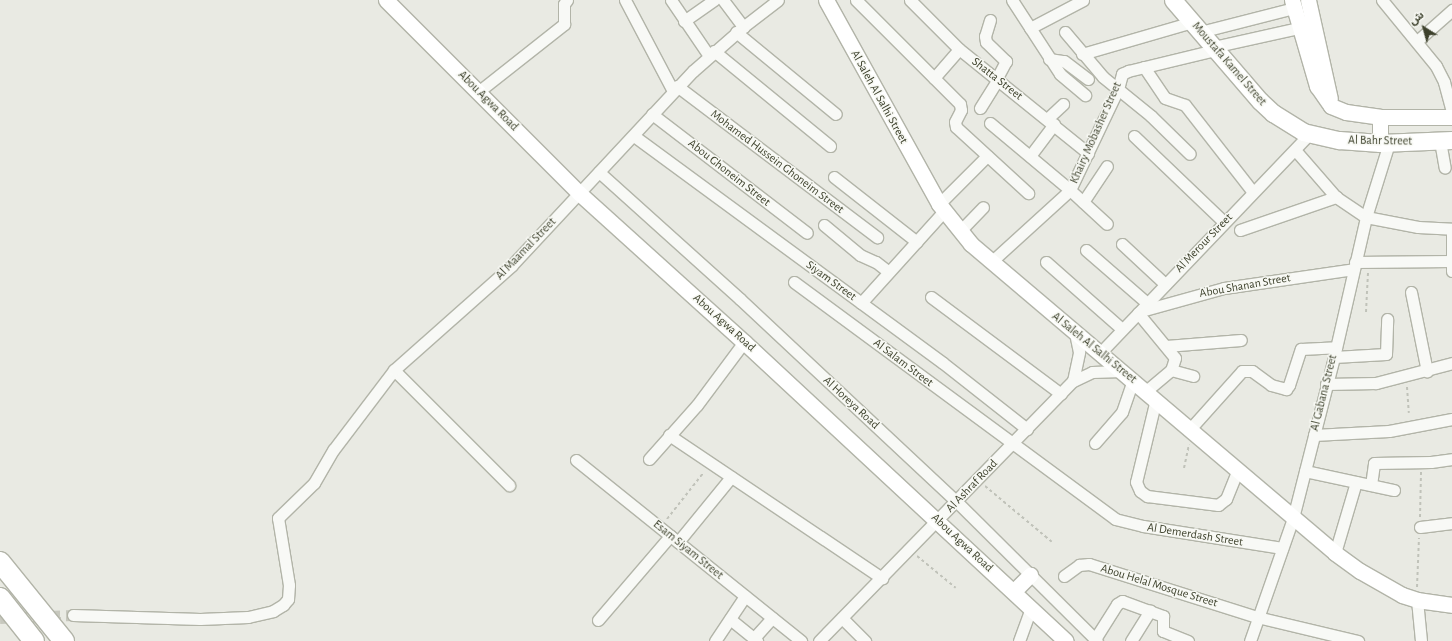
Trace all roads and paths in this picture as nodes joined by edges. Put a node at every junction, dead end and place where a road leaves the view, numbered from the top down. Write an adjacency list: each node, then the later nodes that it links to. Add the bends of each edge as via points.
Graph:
1 (386, 0): 37 (street, Abou Agwa Road)
2 (625, 0): 35 (street)
3 (671, 0): 19 (street)
4 (714, 0): 19 (street)
5 (723, 0): 23 (street)
6 (778, 0): 23 (street, Al Maamal Street)
7 (826, 0): 71 (street, Al Saleh Al Salhi Street)
8 (856, 0): 32 (street)
9 (910, 0): 27 (street, Shatta Street)
10 (1012, 0): 21 (street)
11 (1083, 0): 21 (street)
12 (1173, 0): 20 (main road, Moustafa Kamel Street)
13 (1308, 0): 40 (street)
14 (1382, 0): 25 (street)
15 (564, 1): 37 (street, via 564,24)
16 (1293, 4): 20 (street); 22 (street)
17 (1452, 10): 25 (street)
18 (990, 20): 33 (street, via 985,36 986,42 1006,61)
19 (684, 21): 28 (street)
20 (1196, 27): 26 (main road, Moustafa Kamel Street); 29 (street)
21 (1030, 28): 30 (street)
22 (1298, 28): 26 (street, Khairy Mobasher Street); 40 (street, via 1317,86)
23 (739, 30): 28 (street, Al Maamal Street); 44 (street)
24 (1065, 32): 29 (street)
25 (1417, 41): 42 (street, via 1436,66 1444,82)
26 (1214, 48): 31 (street, Khairy Mobasher Street); 49 (main road, Moustafa Kamel Street, via 1273,113)
27 (959, 49): 32 (street); 33 (street, Shatta Street)
28 (712, 53): 35 (street, Al Maamal Street); 54 (street)
29 (1082, 54): 36 (street)
30 (1049, 59): 34 (street, via 1064,61); 38 (street, via 1060,74)
31 (1144, 67): 36 (street, Khairy Mobasher Street, via 1125,72); 65 (street, via 1165,98 1185,105)
32 (934, 78): 58 (street, via 960,104 961,110 955,122 956,127)
33 (997, 78): 41 (street); 47 (street, Shatta Street)
34 (1088, 79)
35 (675, 89): 43 (street, Al Maamal Street); 80 (street, Mohamed Hussein Ghoneim Street)
36 (1118, 89): 56 (street, Khairy Mobasher Street); 57 (street)
37 (478, 92): 66 (street, Abou Agwa Road)
38 (1085, 95)
39 (1063, 104): 47 (street)
40 (1331, 106): 45 (street, via 1346,112)
41 (980, 108)
42 (1452, 112)
43 (652, 114): 50 (street, Al Maamal Street); 79 (street, Abou Ghoneim Street)
44 (836, 114)
45 (1380, 117): 46 (street); 53 (street)
46 (1452, 117)
47 (1051, 122): 56 (street, Shatta Street); 59 (street)
48 (990, 123): 59 (street)
49 (1310, 134): 53 (main road, Al Bahr Street, via 1338,140); 55 (street, Al Merour Street)
50 (634, 136): 62 (street, Al Maamal Street); 94 (street, Siyam Street)
51 (1134, 136): 73 (street)
52 (1446, 140): 53 (main road, Al Bahr Street); 61 (street)
53 (1384, 143): 72 (street, Al Gabana Street)
54 (830, 146)
55 (1296, 150): 65 (street, Al Merour Street); 68 (street)
56 (1088, 153): 64 (street, Khairy Mobasher Street)
57 (1190, 154)
58 (987, 156): 67 (street); 71 (street)
59 (1030, 156): 64 (street)
60 (1107, 166): 69 (street)
61 (1445, 168)
62 (599, 172): 66 (street, Al Maamal Street); 138 (street, Al Horeya Road, via 740,299)
63 (834, 177): 81 (street)
64 (1070, 190): 69 (street, Khairy Mobasher Street); 84 (street)
65 (1253, 192): 73 (street, Al Merour Street)
66 (579, 193): 102 (street, Abou Agwa Road); 107 (street, Al Maamal Street, via 511,266)
67 (1028, 193)
68 (1336, 197): 72 (street); 77 (street)
69 (1083, 202): 74 (street, Khairy Mobasher Street)
70 (983, 207): 78 (street)
71 (942, 208): 78 (street, Al Saleh Al Salhi Street); 81 (street)
72 (1366, 217): 76 (street, via 1418,227); 87 (street, Al Gabana Street)
73 (1224, 222): 91 (street, Al Merour Street)
74 (1107, 224)
75 (824, 225): 89 (street, via 860,255 876,262)
76 (1452, 229): 88 (street)
77 (1240, 230)
78 (960, 232): 84 (street, Al Saleh Al Salhi Street)
79 (807, 233)
80 (877, 237)
81 (917, 242): 89 (street)
82 (1122, 244): 91 (street)
83 (1086, 250): 95 (street)
84 (991, 262): 100 (street, Al Saleh Al Salhi Street)
85 (1046, 262): 99 (street)
86 (1368, 262): 87 (street, Abou Shanan Street); 88 (street, Abou Shanan Street); 97 (path)
87 (1354, 265): 96 (street, Abou Shanan Street, via 1210,291); 104 (street, Al Gabana Street)
88 (1451, 266)
89 (889, 272): 94 (street)
90 (794, 282): 124 (street, Al Salam Street)
91 (1165, 284): 95 (street, Al Merour Street)
92 (1411, 292): 109 (street)
93 (931, 297): 115 (street)
94 (861, 303): 119 (street, Siyam Street)
95 (1147, 303): 96 (street, Al Merour Street)
96 (1138, 312): 99 (street, Al Merour Street); 103 (street)
97 (1366, 312)
98 (1387, 319): 104 (street, via 1386,354)
99 (1122, 329): 105 (street, Al Merour Street)
100 (1075, 333): 105 (street, Al Saleh Al Salhi Street); 113 (street, via 1079,352)
101 (1241, 340): 103 (street)
102 (744, 342): 121 (street, via 697,405); 141 (street, Abou Agwa Road)
103 (1166, 346): 108 (street, via 1175,358)
104 (1335, 352): 114 (street, Al Gabana Street); 120 (street, via 1301,349 1286,389 1271,385 1252,371 1242,371)
105 (1100, 353): 110 (street, Al Saleh Al Salhi Street)
106 (1452, 363): 109 (street)
107 (394, 370): 135 (street); 162 (street, Al Maamal Street, via 334,449 314,483 286,508 277,522 289,594 280,608 248,617 200,619)
108 (1172, 370): 111 (street); 116 (street)
109 (1427, 371): 112 (street)
110 (1127, 376): 113 (street, Al Ashraf Road, via 1092,372); 116 (street, Al Saleh Al Salhi Street); 123 (street, via 1122,412)
111 (1194, 376)
112 (1406, 376): 114 (street, via 1376,383); 117 (path)
113 (1073, 381): 115 (street, Al Ashraf Road)
114 (1326, 384): 122 (street, Al Gabana Street)
115 (1061, 394): 119 (street, Al Ashraf Road)
116 (1151, 395): 120 (street, Al Saleh Al Salhi Street); 131 (street, via 1136,482 1140,491 1147,496 1218,505 1226,499)
117 (1410, 413)
118 (1452, 419): 122 (street, via 1389,431)
119 (1027, 429): 124 (street, Al Ashraf Road)
120 (1191, 430): 129 (path); 131 (street, Al Saleh Al Salhi Street)
121 (669, 435): 126 (street); 128 (street)
122 (1314, 435): 130 (street, Al Gabana Street)
123 (1095, 443)
124 (1012, 444): 133 (street, Al Ashraf Road); 139 (street, Al Salam Street)
125 (1452, 458): 136 (street, via 1431,462 1374,463)
126 (649, 459)
127 (576, 460): 144 (street, Esam Siyam Street)
128 (711, 463): 132 (street); 144 (path)
129 (1184, 468)
130 (1305, 471): 134 (street); 140 (street, Al Gabana Street)
131 (1237, 472): 140 (street, Al Saleh Al Salhi Street)
132 (731, 477): 145 (street); 153 (street)
133 (978, 480): 138 (street, Al Ashraf Road); 146 (path)
134 (1356, 482): 136 (street); 149 (street)
135 (509, 485)
136 (1371, 485): 137 (street)
137 (1394, 490)
138 (957, 502): 141 (street, Al Ashraf Road); 151 (street, Al Horeya Road)
139 (1110, 516): 147 (street, Al Demerdash Street, via 1122,522 1143,526)
140 (1293, 518): 147 (street, Al Gabana Street); 149 (street, Al Saleh Al Salhi Street)
141 (938, 521): 148 (street, Al Ashraf Road); 155 (street, Abou Agwa Road)
142 (1452, 523): 143 (street)
143 (1420, 527)
144 (660, 528): 145 (street, Esam Siyam Street)
145 (674, 539): 156 (street, Esam Siyam Street); 167 (street)
146 (1052, 542)
147 (1282, 548): 163 (street, Al Gabana Street)
148 (910, 550): 153 (street, Al Ashraf Road); 154 (path)
149 (1335, 553): 158 (street, Al Saleh Al Salhi Street, via 1384,586)
150 (0, 562): 172 (highway)
151 (1030, 575): 155 (street); 169 (street, Al Horeya Road)
152 (1064, 576): 163 (street, Abou Helal Mosque Street, via 1079,565 1089,564)
153 (882, 578): 165 (street, Al Ashraf Road)
154 (956, 588)
155 (1014, 591): 160 (street, Abou Agwa Road)
156 (745, 596): 164 (street, Esam Siyam Street); 166 (street)
157 (0, 598): 171 (highway)
158 (1417, 600): 159 (street, Al Saleh Al Salhi Street); 182 (street)
159 (1452, 605)
160 (1032, 608): 177 (street); 178 (street, Abou Agwa Road)
161 (1150, 611): 169 (street, via 1120,601); 170 (street, via 1165,618 1163,631); 179 (street)
162 (73, 616)
163 (1257, 617): 180 (street, Al Gabana Street); 181 (street, Abou Helal Mosque Street)
164 (772, 618): 168 (street); 174 (street, Esam Siyam Street)
165 (842, 618): 175 (street, Al Ashraf Road); 176 (street)
166 (730, 619): 168 (street); 173 (street)
167 (598, 620)
168 (756, 640)
169 (1096, 640)
170 (1185, 640)
171 (34, 641)
172 (64, 641)
173 (715, 641)
174 (801, 641)
175 (819, 641)
176 (865, 641)
177 (1019, 641)
178 (1066, 641)
179 (1131, 641)
180 (1250, 641)
181 (1358, 641)
182 (1421, 641)

